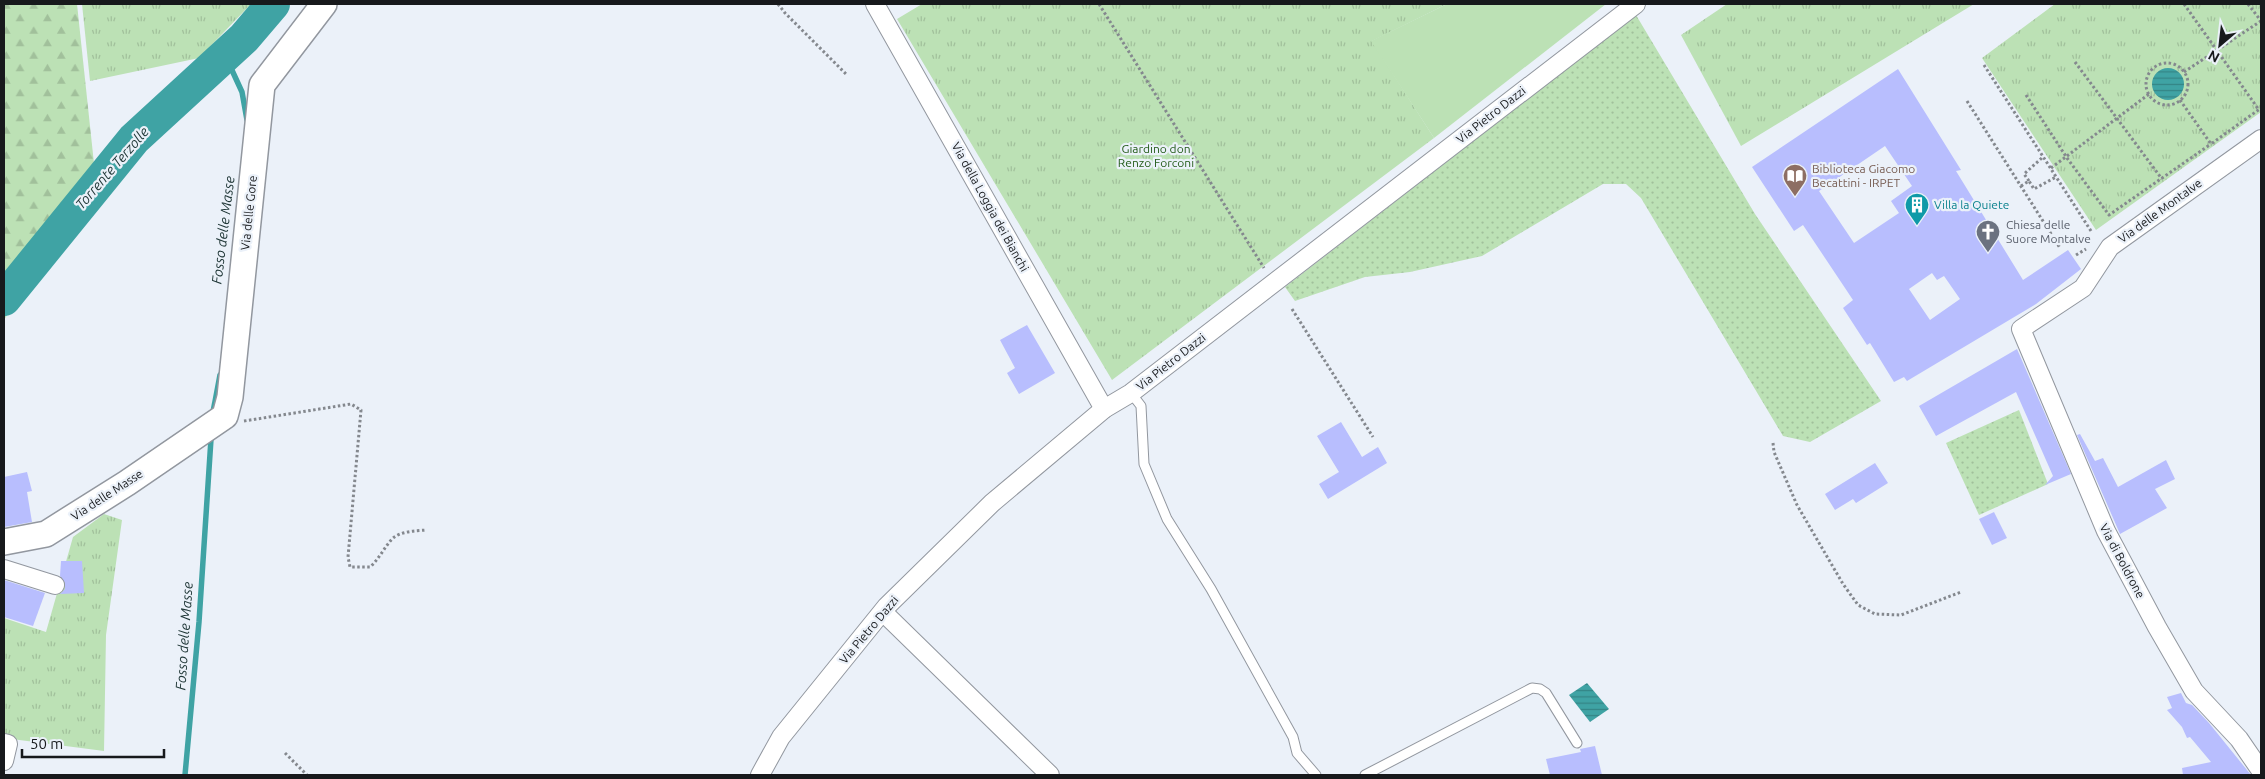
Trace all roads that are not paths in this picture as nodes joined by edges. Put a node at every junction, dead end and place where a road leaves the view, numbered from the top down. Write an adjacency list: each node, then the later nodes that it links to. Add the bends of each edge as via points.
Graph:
1 (324, 4): 8 (street, Via delle Gore, via 262,85 230,397)
2 (875, 4): 7 (street, Via della Loggia dei Bianchi)
3 (1636, 4): 6 (street, Via Pietro Dazzi)
4 (2261, 138): 5 (street, Via delle Montalve, via 2110,247 2083,288)
5 (2021, 329): 16 (street, Via di Boldrone, via 2106,532 2157,627 2194,691 2239,739)
6 (1131, 393): 7 (street, Via Pietro Dazzi); 19 (lane, via 1141,406 1144,464 1167,519 1293,737 1297,753)
7 (1104, 410): 12 (street, Via Pietro Dazzi, via 992,503)
8 (216, 422): 9 (street, Via delle Masse, via 46,534)
9 (4, 542)
10 (4, 569): 11 (street)
11 (55, 585)
12 (883, 612): 17 (street, Via Pietro Dazzi, via 781,737); 18 (street)
13 (1577, 742): 20 (lane, via 1546,693 1532,688)
14 (4, 743): 15 (street, via 8,744)
15 (4, 761)
16 (2261, 771)
17 (761, 775)
18 (1050, 775)
19 (1316, 775)
20 (1365, 775)

